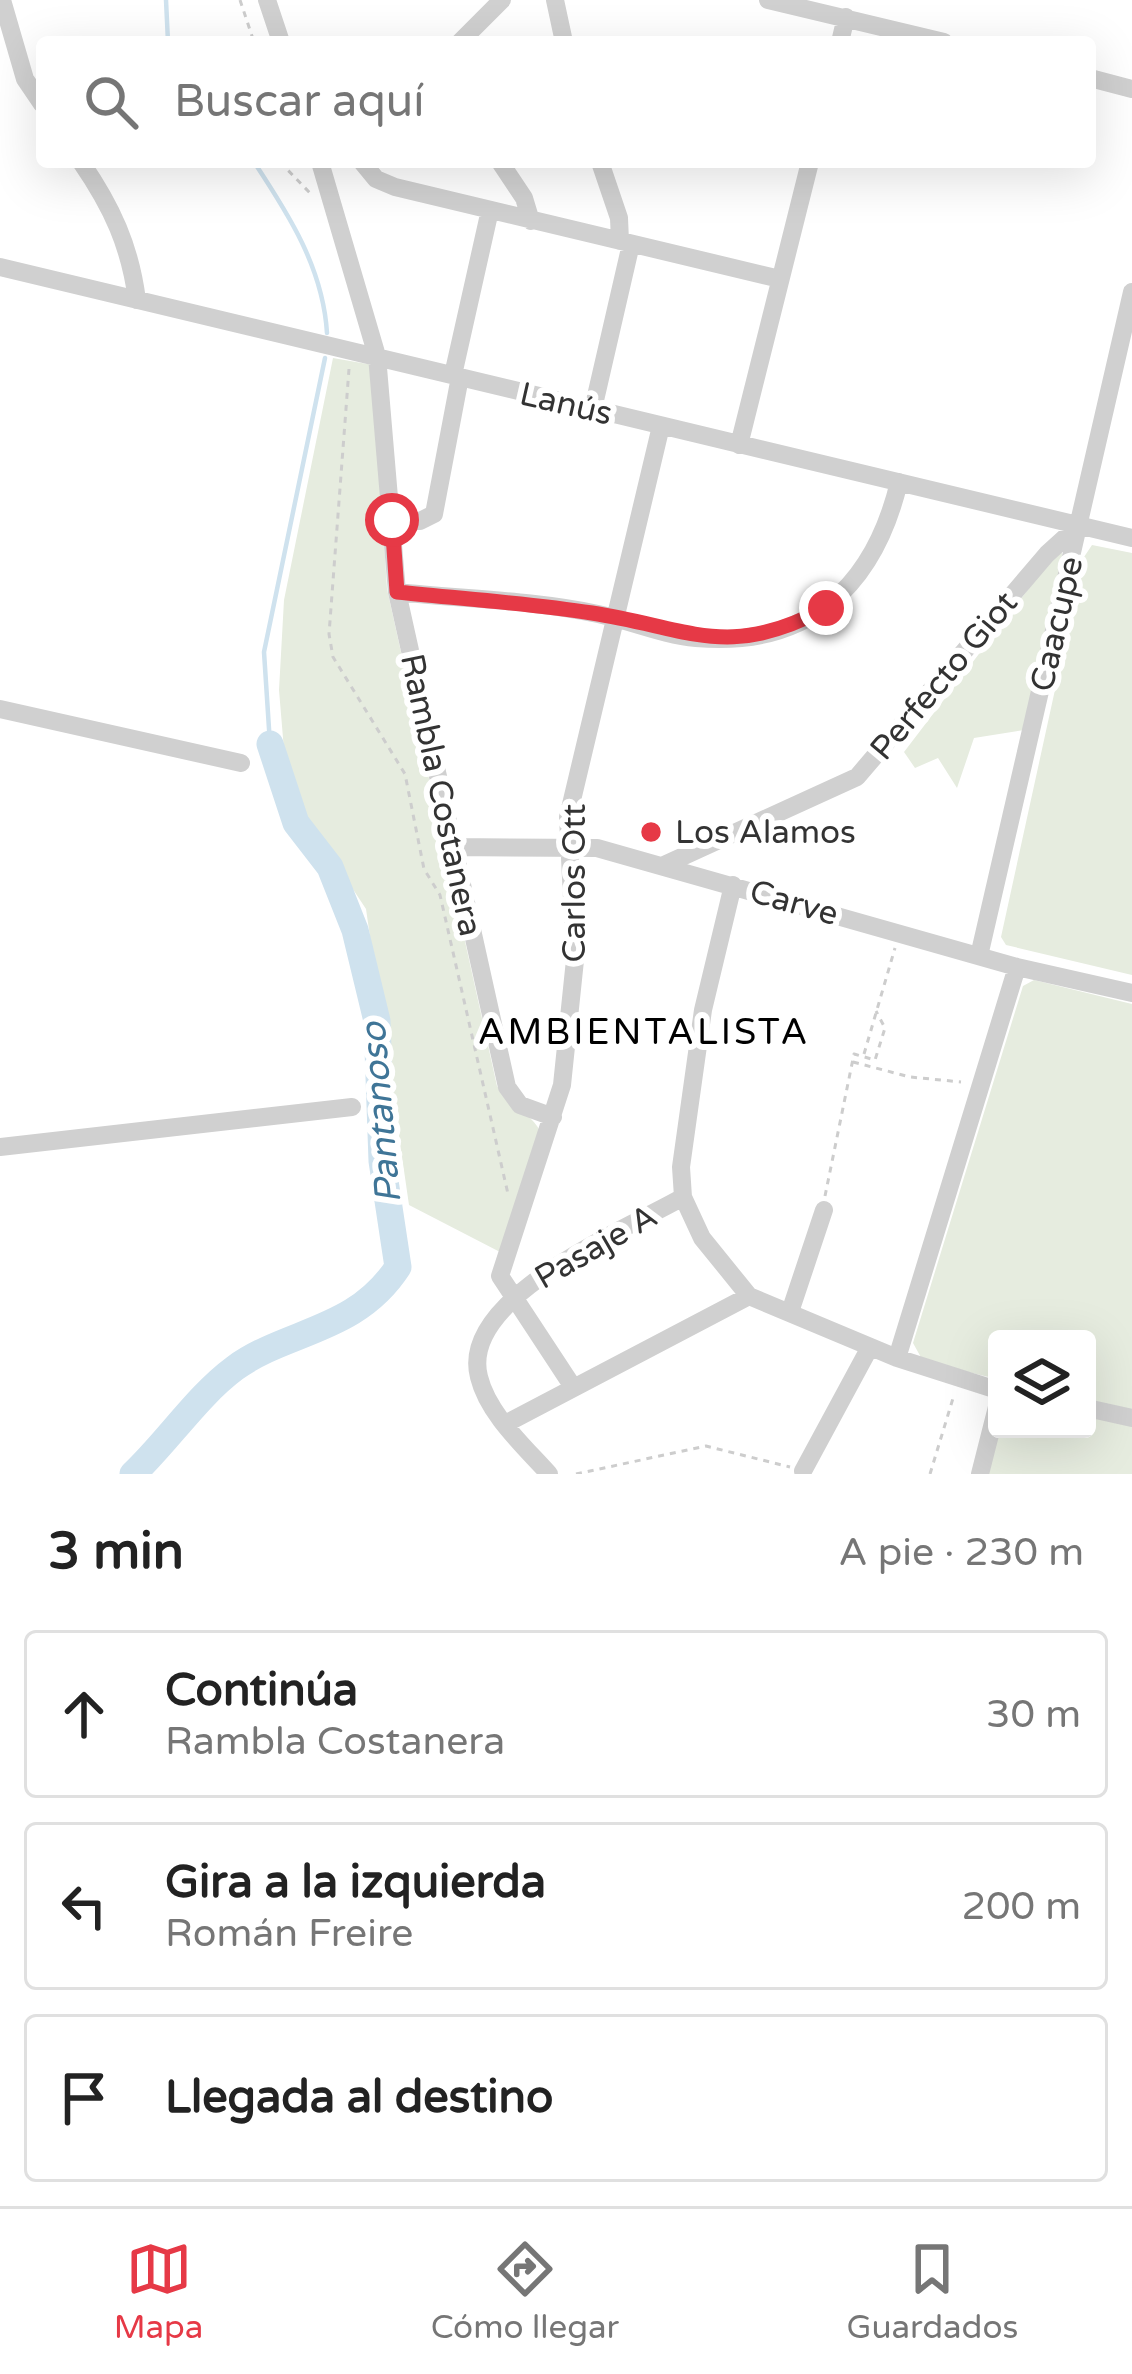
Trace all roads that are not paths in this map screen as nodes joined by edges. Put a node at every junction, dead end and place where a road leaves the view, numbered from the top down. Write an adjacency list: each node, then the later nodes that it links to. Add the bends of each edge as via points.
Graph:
1 (2, 0): 14 (street)
2 (267, 0): 7 (street)
3 (502, 0): 8 (street)
4 (555, 0): 9 (street)
5 (769, 0): 6 (street)
6 (846, 17): 10 (street); 11 (street)
7 (279, 36)
8 (466, 36)
9 (563, 36)
10 (841, 36)
11 (920, 36)
12 (1096, 79): 13 (street)
13 (1131, 85)
14 (36, 95)
15 (85, 168): 27 (street, via 114,209)
16 (325, 168): 28 (street, Rambla Costanera)
17 (368, 168): 21 (street, via 385,184)
18 (504, 168): 22 (street)
19 (602, 168): 23 (street)
20 (808, 168): 25 (street)
21 (490, 209): 22 (street); 29 (street)
22 (531, 221): 23 (street)
23 (626, 243): 25 (street); 30 (street)
24 (0, 267): 27 (street, Lanús)
25 (780, 279): 32 (street)
26 (1132, 292): 35 (street, Caacupe)
27 (137, 300): 28 (street, Lanús)
28 (377, 356): 29 (street, Lanús); 34 (street, Rambla Costanera)
29 (456, 376): 30 (street, Lanús); 34 (street, via 434,514)
30 (593, 410): 31 (street, Lanús)
31 (662, 426): 32 (street, Lanús); 38 (street, Carlos Ott)
32 (739, 445): 33 (street, Lanús)
33 (899, 482): 35 (street, Lanús); 38 (street, via 868,565 826,608 801,621 729,639)
34 (392, 520): 37 (street, Rambla Costanera)
35 (1079, 525): 36 (street, Lanús); 43 (street, Perfecto Giot, via 856,777); 45 (street, Caacupe)
36 (1132, 538)
37 (397, 592): 38 (street); 42 (street, Rambla Costanera)
38 (615, 619): 41 (street, Carlos Ott, via 571,803)
39 (0, 709): 40 (street)
40 (241, 763)
41 (571, 846): 42 (street, Carve); 43 (street, Carve); 49 (street, Carlos Ott, via 575,960)
42 (451, 847): 49 (street, Rambla Costanera, via 507,1087 520,1105)
43 (662, 866): 44 (street, Carve)
44 (733, 885): 45 (street, Carve); 51 (street, via 703,1010)
45 (980, 956): 46 (street, Carve)
46 (1017, 967): 47 (street, Carve); 57 (street)
47 (1132, 993)
48 (352, 1107): 50 (street)
49 (554, 1118): 53 (street, Carlos Ott, via 500,1276)
50 (0, 1147)
51 (683, 1197): 53 (street, Pasaje A); 54 (street, via 702,1238)
52 (824, 1210): 55 (street)
53 (509, 1296): 59 (street); 62 (street, via 477,1364)
54 (748, 1296): 55 (street); 59 (street)
55 (790, 1312): 56 (street)
56 (870, 1347): 57 (street); 64 (street)
57 (897, 1358): 58 (street)
58 (988, 1387)
59 (574, 1388): 62 (street)
60 (1096, 1410): 61 (street)
61 (1132, 1418)
62 (505, 1424): 65 (street)
63 (989, 1438): 66 (street)
64 (803, 1471)
65 (549, 1474)
66 (980, 1474)

